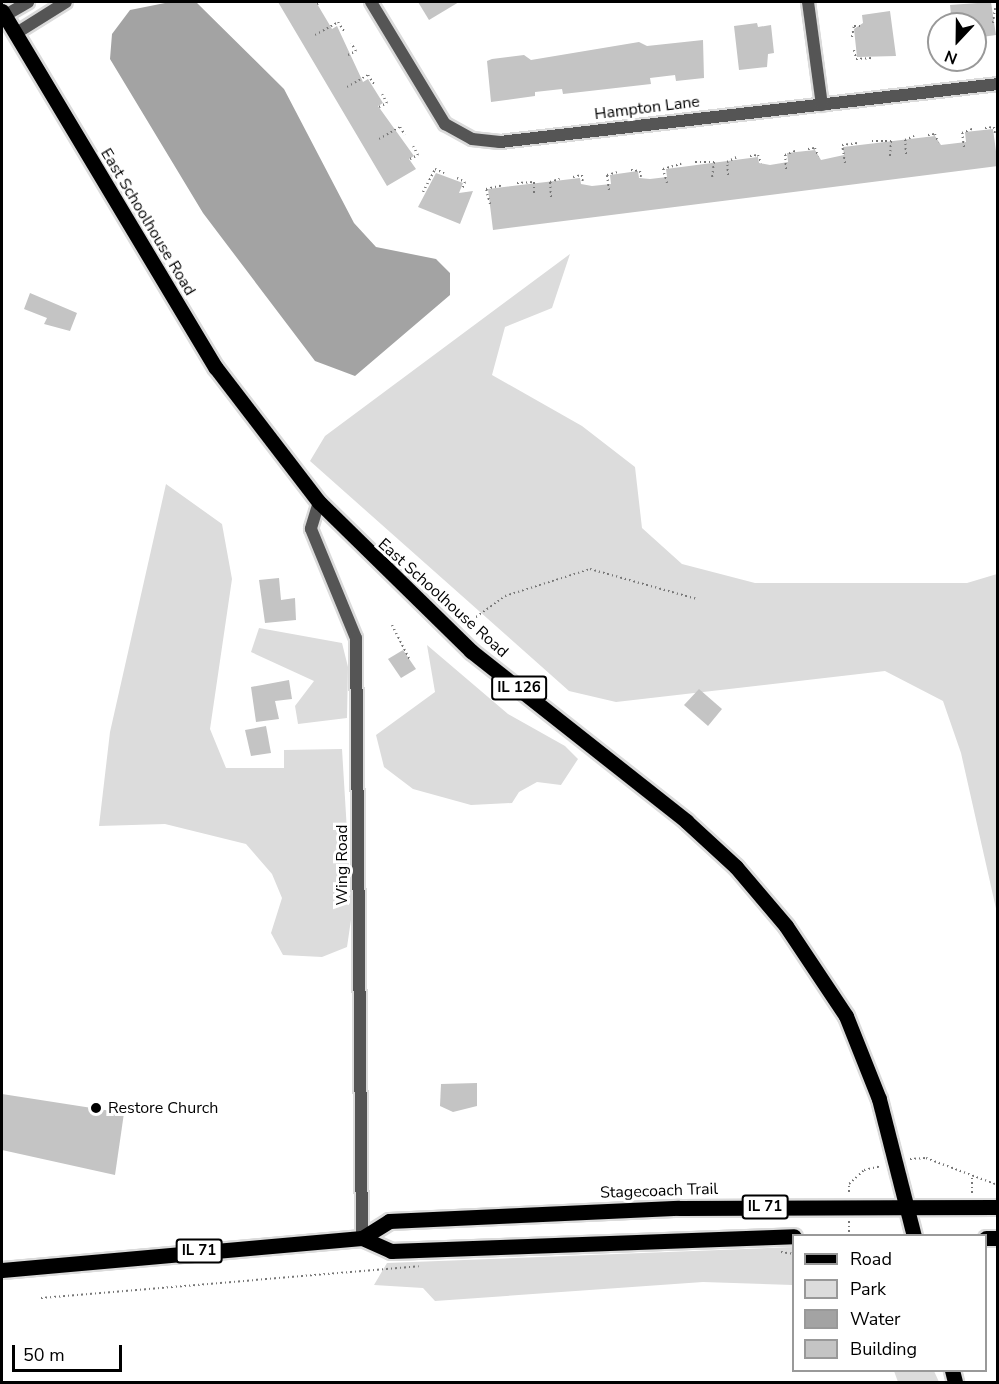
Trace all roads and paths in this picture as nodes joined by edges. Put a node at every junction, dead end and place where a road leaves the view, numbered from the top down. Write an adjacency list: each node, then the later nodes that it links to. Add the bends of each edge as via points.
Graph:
1 (28, 2): 6 (street)
2 (66, 2): 10 (street)
3 (371, 2): 21 (street, Hampton Lane, via 446,124 472,138 500,142)
4 (808, 2): 21 (street)
5 (994, 8): 7 (path)
6 (3, 13): 10 (main road, East Schoolhouse Road)
7 (993, 24)
8 (860, 26): 12 (path, via 854,26)
9 (344, 31): 11 (path, via 338,22)
10 (15, 34): 67 (main road, East Schoolhouse Road / IL 126, via 210,359)
11 (315, 34)
12 (852, 37)
13 (351, 43): 15 (path, via 356,51)
14 (854, 50): 16 (path, via 859,60)
15 (348, 55)
16 (872, 58)
17 (374, 84): 19 (path, via 368,75)
18 (998, 84): 21 (street, Hampton Lane)
19 (348, 87)
20 (382, 94): 22 (path, via 387,103)
21 (822, 105)
22 (379, 107)
23 (985, 128): 25 (path, via 994,127)
24 (972, 129): 34 (path, via 962,133)
25 (995, 134)
26 (405, 135): 29 (path, via 400,127)
27 (928, 135): 31 (path, via 935,134)
28 (914, 136): 37 (path, via 904,140)
29 (379, 139)
30 (872, 141): 41 (path, via 891,141)
31 (938, 142)
32 (858, 143): 45 (path, via 842,145)
33 (413, 146): 42 (path, via 418,155)
34 (964, 147)
35 (808, 149): 39 (path, via 815,148)
36 (795, 151): 47 (path, via 784,154)
37 (906, 154)
38 (750, 156): 44 (path, via 758,155)
39 (818, 156)
40 (737, 157): 51 (path, via 727,162)
41 (890, 157)
42 (410, 159)
43 (695, 162): 55 (path, via 714,162)
44 (761, 163)
45 (845, 163)
46 (681, 164): 58 (path, via 665,166)
47 (786, 168)
48 (631, 170): 53 (path, via 640,171)
49 (444, 172): 63 (path, via 435,169)
50 (618, 172): 62 (path, via 607,175)
51 (728, 175)
52 (573, 177): 59 (path, via 582,176)
53 (641, 177)
54 (457, 178): 61 (path, via 465,182)
55 (712, 178)
56 (560, 179): 65 (path, via 550,183)
57 (518, 183): 64 (path, via 537,184)
58 (668, 183)
59 (583, 184)
60 (503, 185): 66 (path, via 486,189)
61 (462, 189)
62 (609, 190)
63 (423, 192)
64 (534, 195)
65 (551, 197)
66 (490, 204)
67 (318, 502): 70 (main road, East Schoolhouse Road / IL 126); 82 (street, Wing Road, via 311,529 356,638)
68 (697, 599): 70 (path, via 590,569 505,596)
69 (392, 625): 71 (path)
70 (453, 634): 78 (main road, East Schoolhouse Road / IL 126, via 686,821 763,897 846,1016 895,1150)
71 (410, 659)
72 (913, 1158): 74 (path)
73 (876, 1167): 76 (path, via 864,1170 849,1184)
74 (972, 1178): 75 (path); 77 (path)
75 (998, 1185)
76 (849, 1191)
77 (972, 1196)
78 (908, 1206): 79 (main road, Stagecoach Trail / IL 71); 80 (main road, East Schoolhouse Road); 82 (main road, Stagecoach Trail / IL 71, via 679,1208 389,1221)
79 (998, 1207)
80 (914, 1234)
81 (792, 1236): 82 (main road, Stagecoach Trail / IL 71, via 392,1251)
82 (362, 1238): 83 (main road, Stagecoach Trail / IL 71)
83 (2, 1270)
84 (381, 1271): 85 (path, via 297,1273)
85 (41, 1298)

